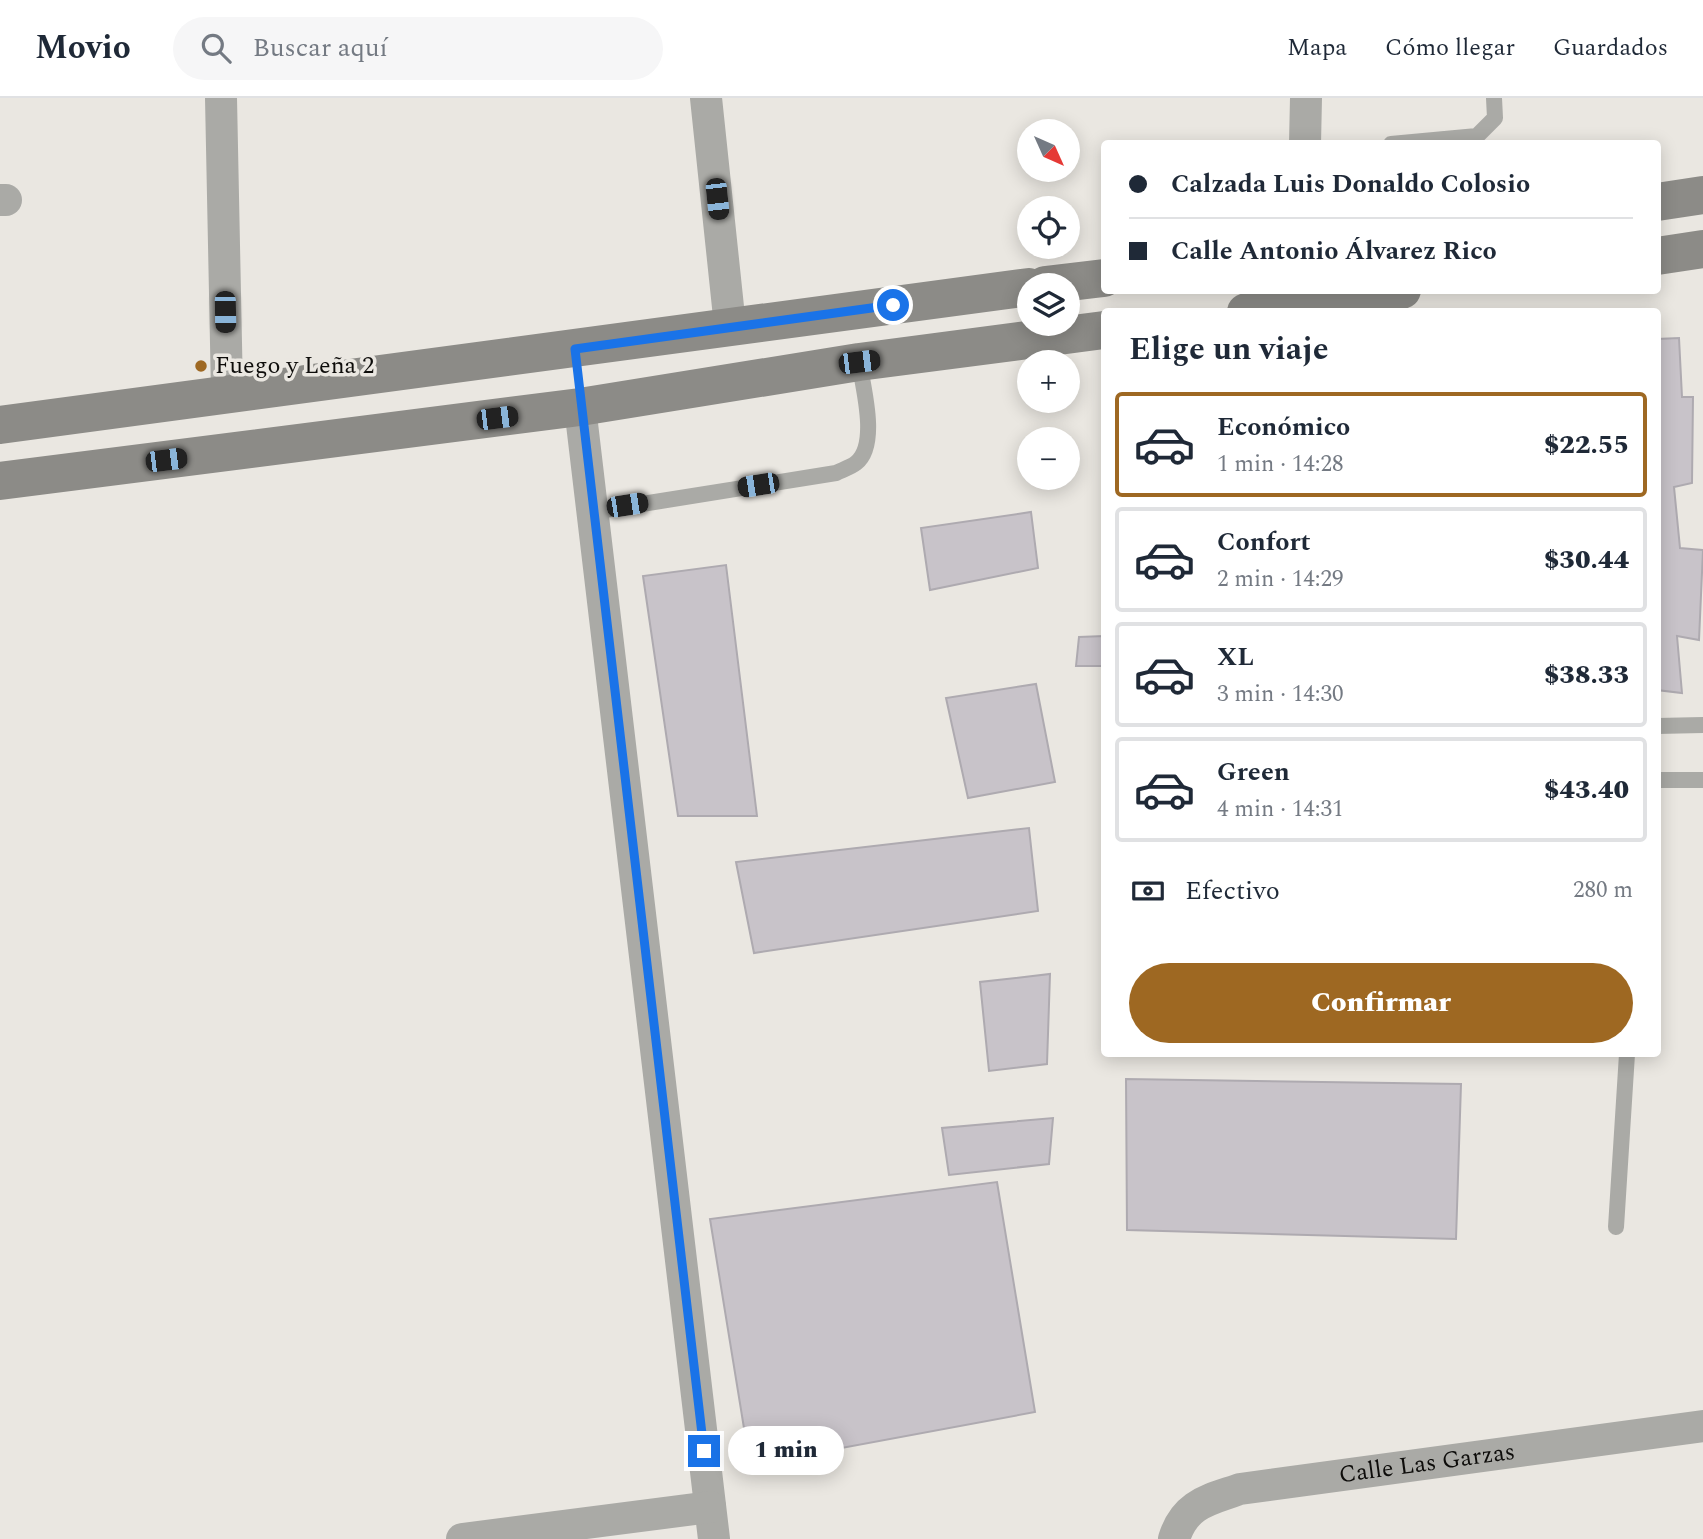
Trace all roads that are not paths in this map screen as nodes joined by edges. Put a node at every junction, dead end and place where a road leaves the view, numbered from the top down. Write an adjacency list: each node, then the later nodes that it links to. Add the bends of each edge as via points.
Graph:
1 (221, 98): 21 (street)
2 (706, 98): 17 (street)
3 (1306, 98): 5 (street)
4 (1494, 98): 6 (lane, via 1495,118 1477,136)
5 (1305, 140)
6 (1434, 140)
7 (1703, 195): 8 (main road)
8 (1661, 201)
9 (1703, 249): 10 (main road)
10 (1661, 255)
11 (1101, 278): 12 (main road)
12 (1080, 281)
13 (1017, 289): 17 (main road)
14 (1347, 294): 15 (main road)
15 (1305, 297): 16 (main road)
16 (1262, 308)
17 (730, 326): 19 (main road)
18 (1101, 330): 20 (main road)
19 (575, 349): 21 (main road); 22 (main road)
20 (859, 362): 22 (main road); 25 (lane, via 869,427 867,446 858,463 836,473)
21 (226, 392): 23 (main road)
22 (580, 407): 24 (main road); 25 (street)
23 (0, 425)
24 (0, 481)
25 (592, 512): 33 (street)
26 (1703, 725): 27 (lane)
27 (1661, 726)
28 (1661, 780): 29 (lane)
29 (1703, 780)
30 (1627, 1057): 31 (lane)
31 (1616, 1227)
32 (1703, 1426): 36 (street, Calle Las Garzas, via 1240,1489 1195,1505 1178,1525)
33 (710, 1507): 34 (street); 35 (street)
34 (463, 1539)
35 (714, 1539)
36 (1174, 1539)

